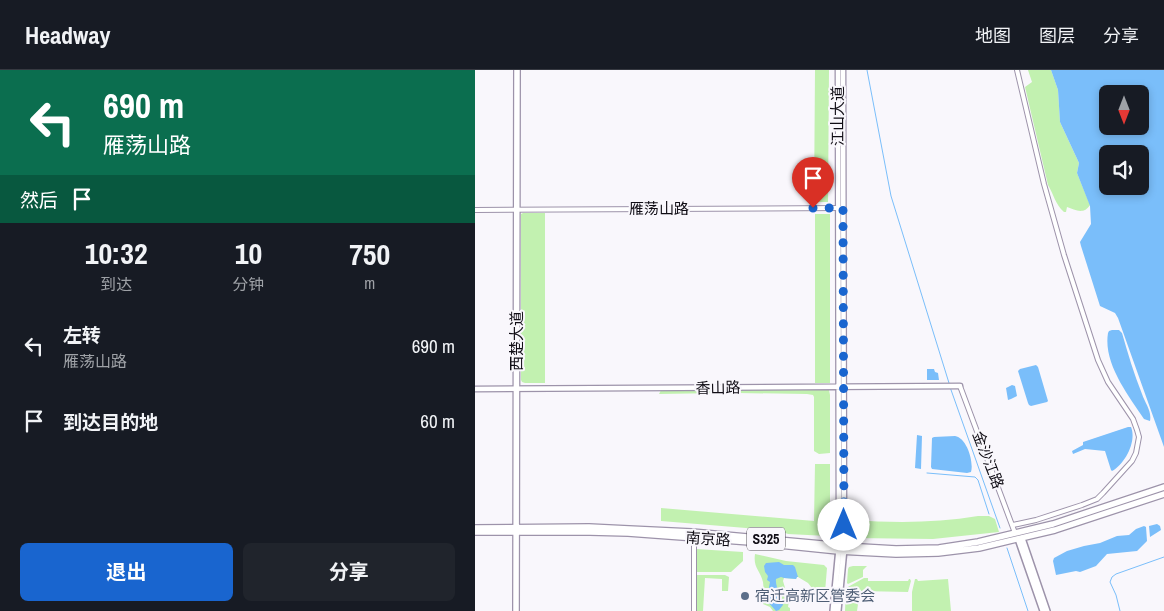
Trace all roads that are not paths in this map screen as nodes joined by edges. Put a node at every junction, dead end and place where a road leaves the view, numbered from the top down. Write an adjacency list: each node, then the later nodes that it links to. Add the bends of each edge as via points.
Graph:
1 (517, 70): 7 (main road, 西楚大道)
2 (838, 70): 5 (street, 江山大道)
3 (843, 70): 5 (street, 江山大道)
4 (1017, 70): 14 (street, via 1044,184 1098,360 1108,382 1133,419 1139,438 1132,460 1103,494 1082,505)
5 (840, 208): 7 (street, 雁荡山路); 9 (street, 江山大道)
6 (475, 210): 7 (street, 雁荡山路)
7 (517, 210): 11 (main road, 西楚大道)
8 (960, 386): 9 (street, 香山路); 14 (street, 金沙江路)
9 (842, 387): 11 (street, 香山路); 20 (street, 江山大道)
10 (475, 389): 11 (street, 香山路)
11 (517, 389): 16 (main road, 西楚大道)
12 (1164, 487): 18 (main road, S325)
13 (1164, 494): 18 (main road, S325, via 1076,524)
14 (1013, 525): 18 (street, 金沙江路)
15 (475, 528): 16 (main road, 南京路 / S325)
16 (516, 530): 17 (main road, 南京路 / S325); 19 (main road, 南京路 / S325); 20 (main road, 南京路 / S325, via 629,529 711,534); 21 (main road, 西楚大道)
17 (475, 532)
18 (1022, 536): 20 (main road, 南京路 / S325, via 939,548); 25 (main road); 26 (main road)
19 (694, 538): 20 (main road, 南京路 / S325); 22 (street)
20 (841, 549): 23 (main road, 江山大道); 24 (main road, 江山大道)
21 (516, 611)
22 (694, 611)
23 (833, 611)
24 (838, 611)
25 (1043, 611)
26 (1047, 611)

